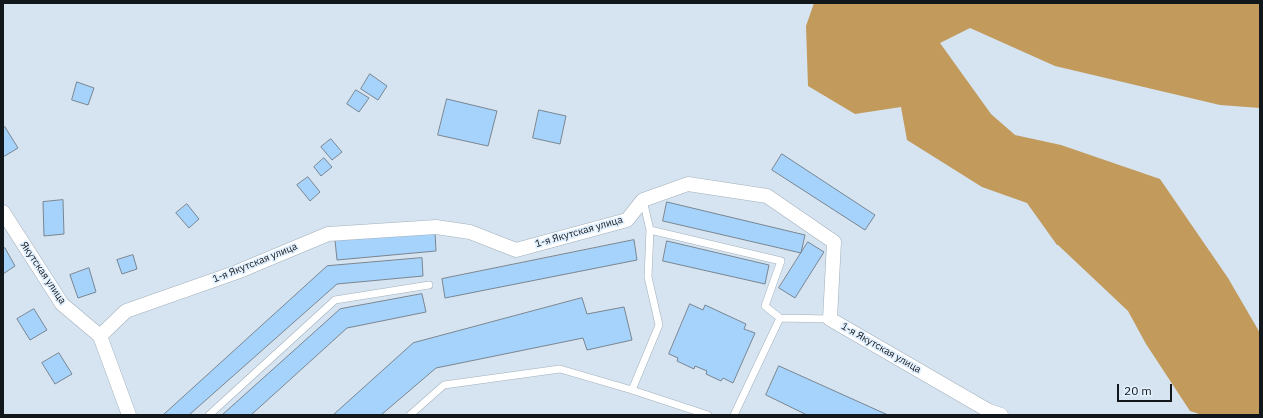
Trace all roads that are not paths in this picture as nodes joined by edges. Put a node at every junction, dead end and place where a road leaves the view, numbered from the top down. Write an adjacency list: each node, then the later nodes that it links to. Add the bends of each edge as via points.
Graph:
1 (643, 200): 3 (lane); 6 (street, 1-я Якутская улица, via 688,184 767,196 834,242); 7 (street, 1-я Якутская улица, via 627,220 516,250 470,232 436,227 328,234 237,272 126,311)
2 (3, 212): 7 (street, Якутская улица, via 62,304)
3 (650, 230): 5 (lane, via 781,261 765,306); 8 (lane, via 648,277 659,325)
4 (429, 285): 10 (lane, via 335,300)
5 (780, 318): 6 (lane); 13 (lane)
6 (830, 319): 14 (street, 1-я Якутская улица)
7 (100, 336): 9 (street, Якутская улица)
8 (632, 390): 11 (lane, via 560,370 444,385); 12 (lane)
9 (129, 415)
10 (209, 415)
11 (410, 415)
12 (708, 415)
13 (734, 415)
14 (1001, 415)

